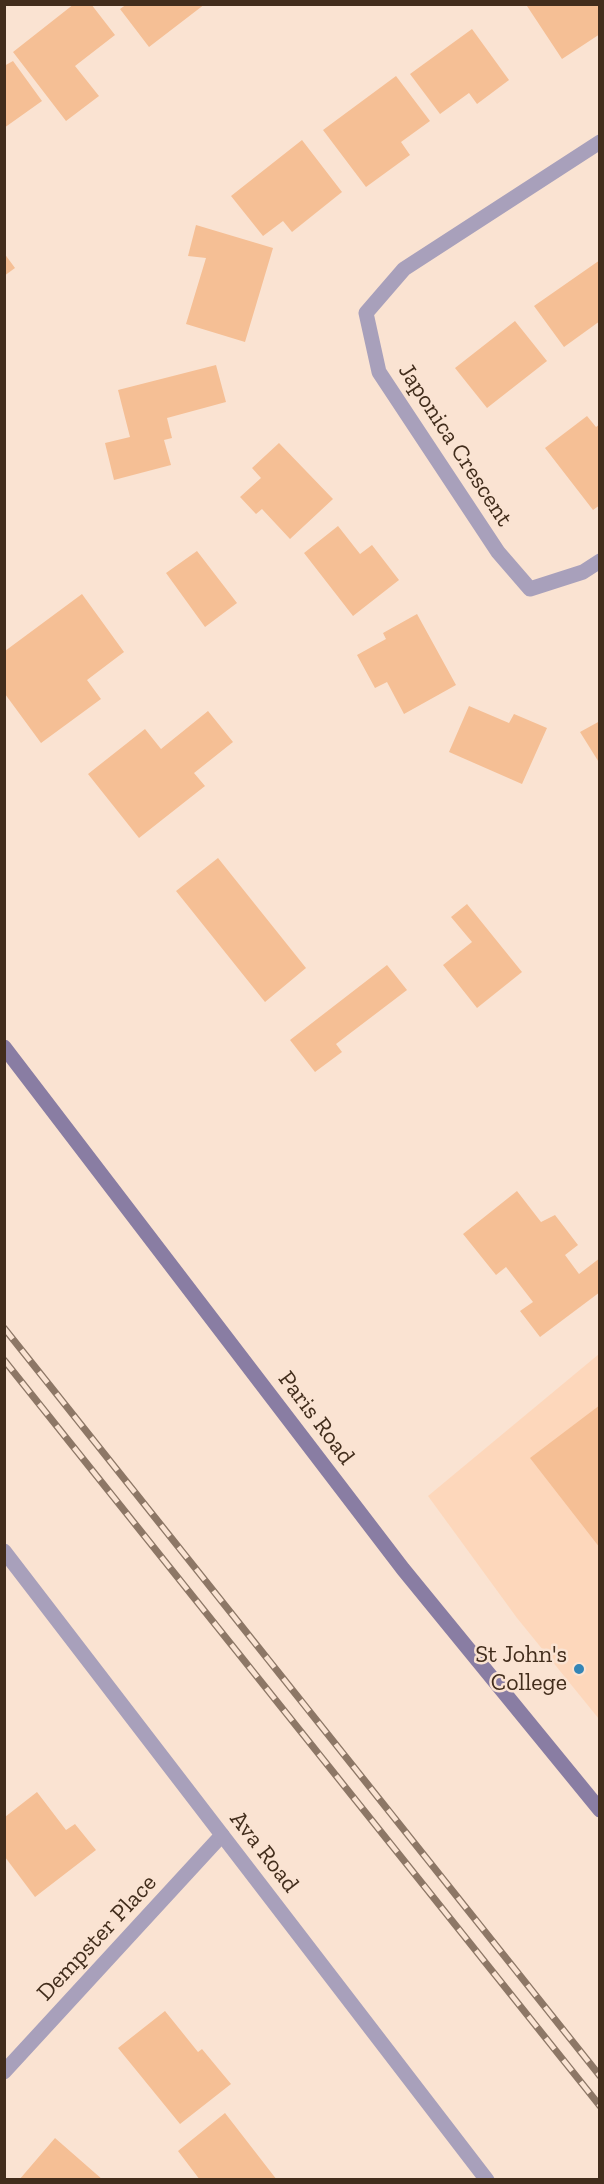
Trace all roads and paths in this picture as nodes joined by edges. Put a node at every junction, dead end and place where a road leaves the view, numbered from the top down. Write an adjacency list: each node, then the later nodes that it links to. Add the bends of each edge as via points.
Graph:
1 (600, 142): 2 (street, Japonica Crescent, via 404,269 366,313 379,372 498,552 530,589 583,572)
2 (600, 561)
3 (4, 1047): 5 (main road, Paris Road, via 404,1569)
4 (4, 1551): 6 (street, Ava Road)
5 (600, 1810)
6 (222, 1835): 7 (street, Dempster Place); 8 (street, Ava Road)
7 (4, 2072)
8 (487, 2180)

